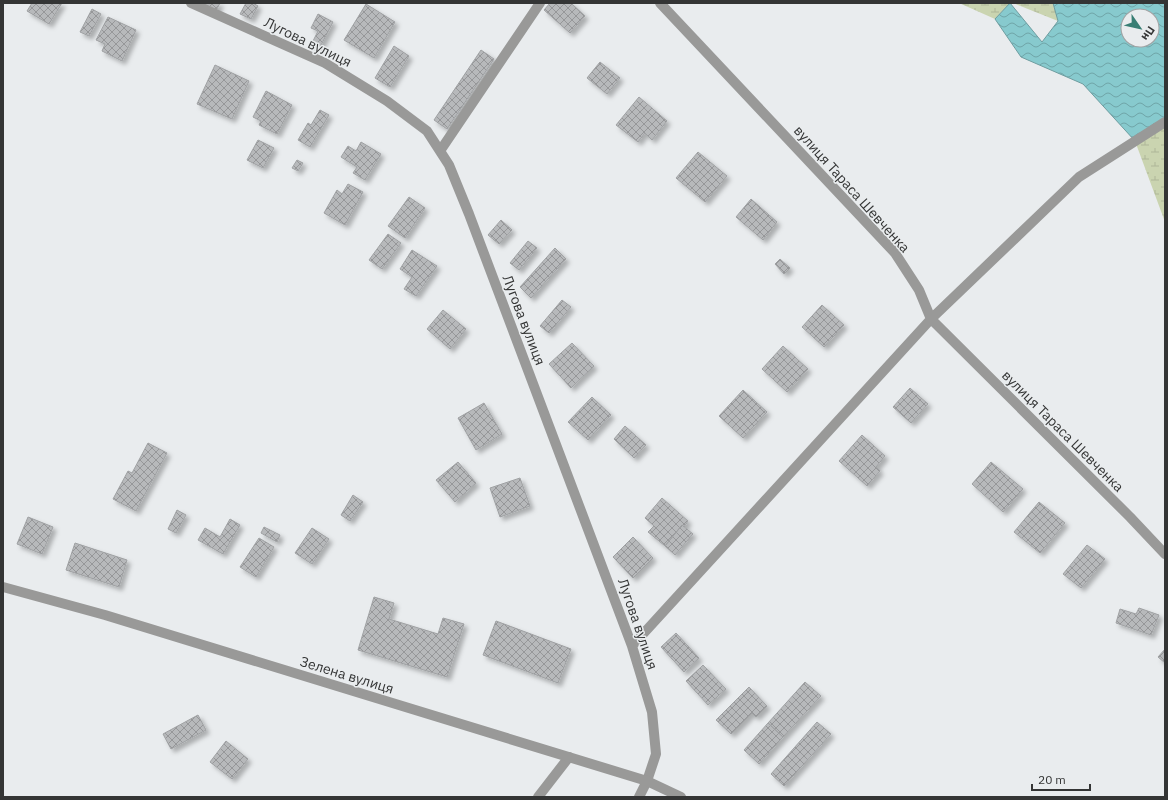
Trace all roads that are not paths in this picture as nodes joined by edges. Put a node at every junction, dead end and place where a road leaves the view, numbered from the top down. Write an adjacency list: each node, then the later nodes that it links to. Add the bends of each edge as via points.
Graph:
1 (191, 3): 5 (street, Лугова вулиця, via 325,63 387,101 422,127)
2 (540, 3): 5 (street)
3 (660, 3): 6 (street, вулиця Тараса Шевченка, via 895,253 919,290)
4 (1165, 122): 6 (street, via 1079,177)
5 (440, 151): 9 (street, Лугова вулиця, via 449,165 469,214)
6 (931, 319): 7 (street, вулиця Тараса Шевченка); 9 (street)
7 (1165, 554)
8 (3, 587): 10 (street, Зелена вулиця, via 105,615)
9 (632, 646): 11 (street, Лугова вулиця, via 652,712 656,754)
10 (569, 757): 11 (street, Зелена вулиця); 12 (street)
11 (647, 781): 13 (street, Лугова вулиця); 14 (street, Зелена вулиця)
12 (538, 797)
13 (639, 797)
14 (681, 797)

